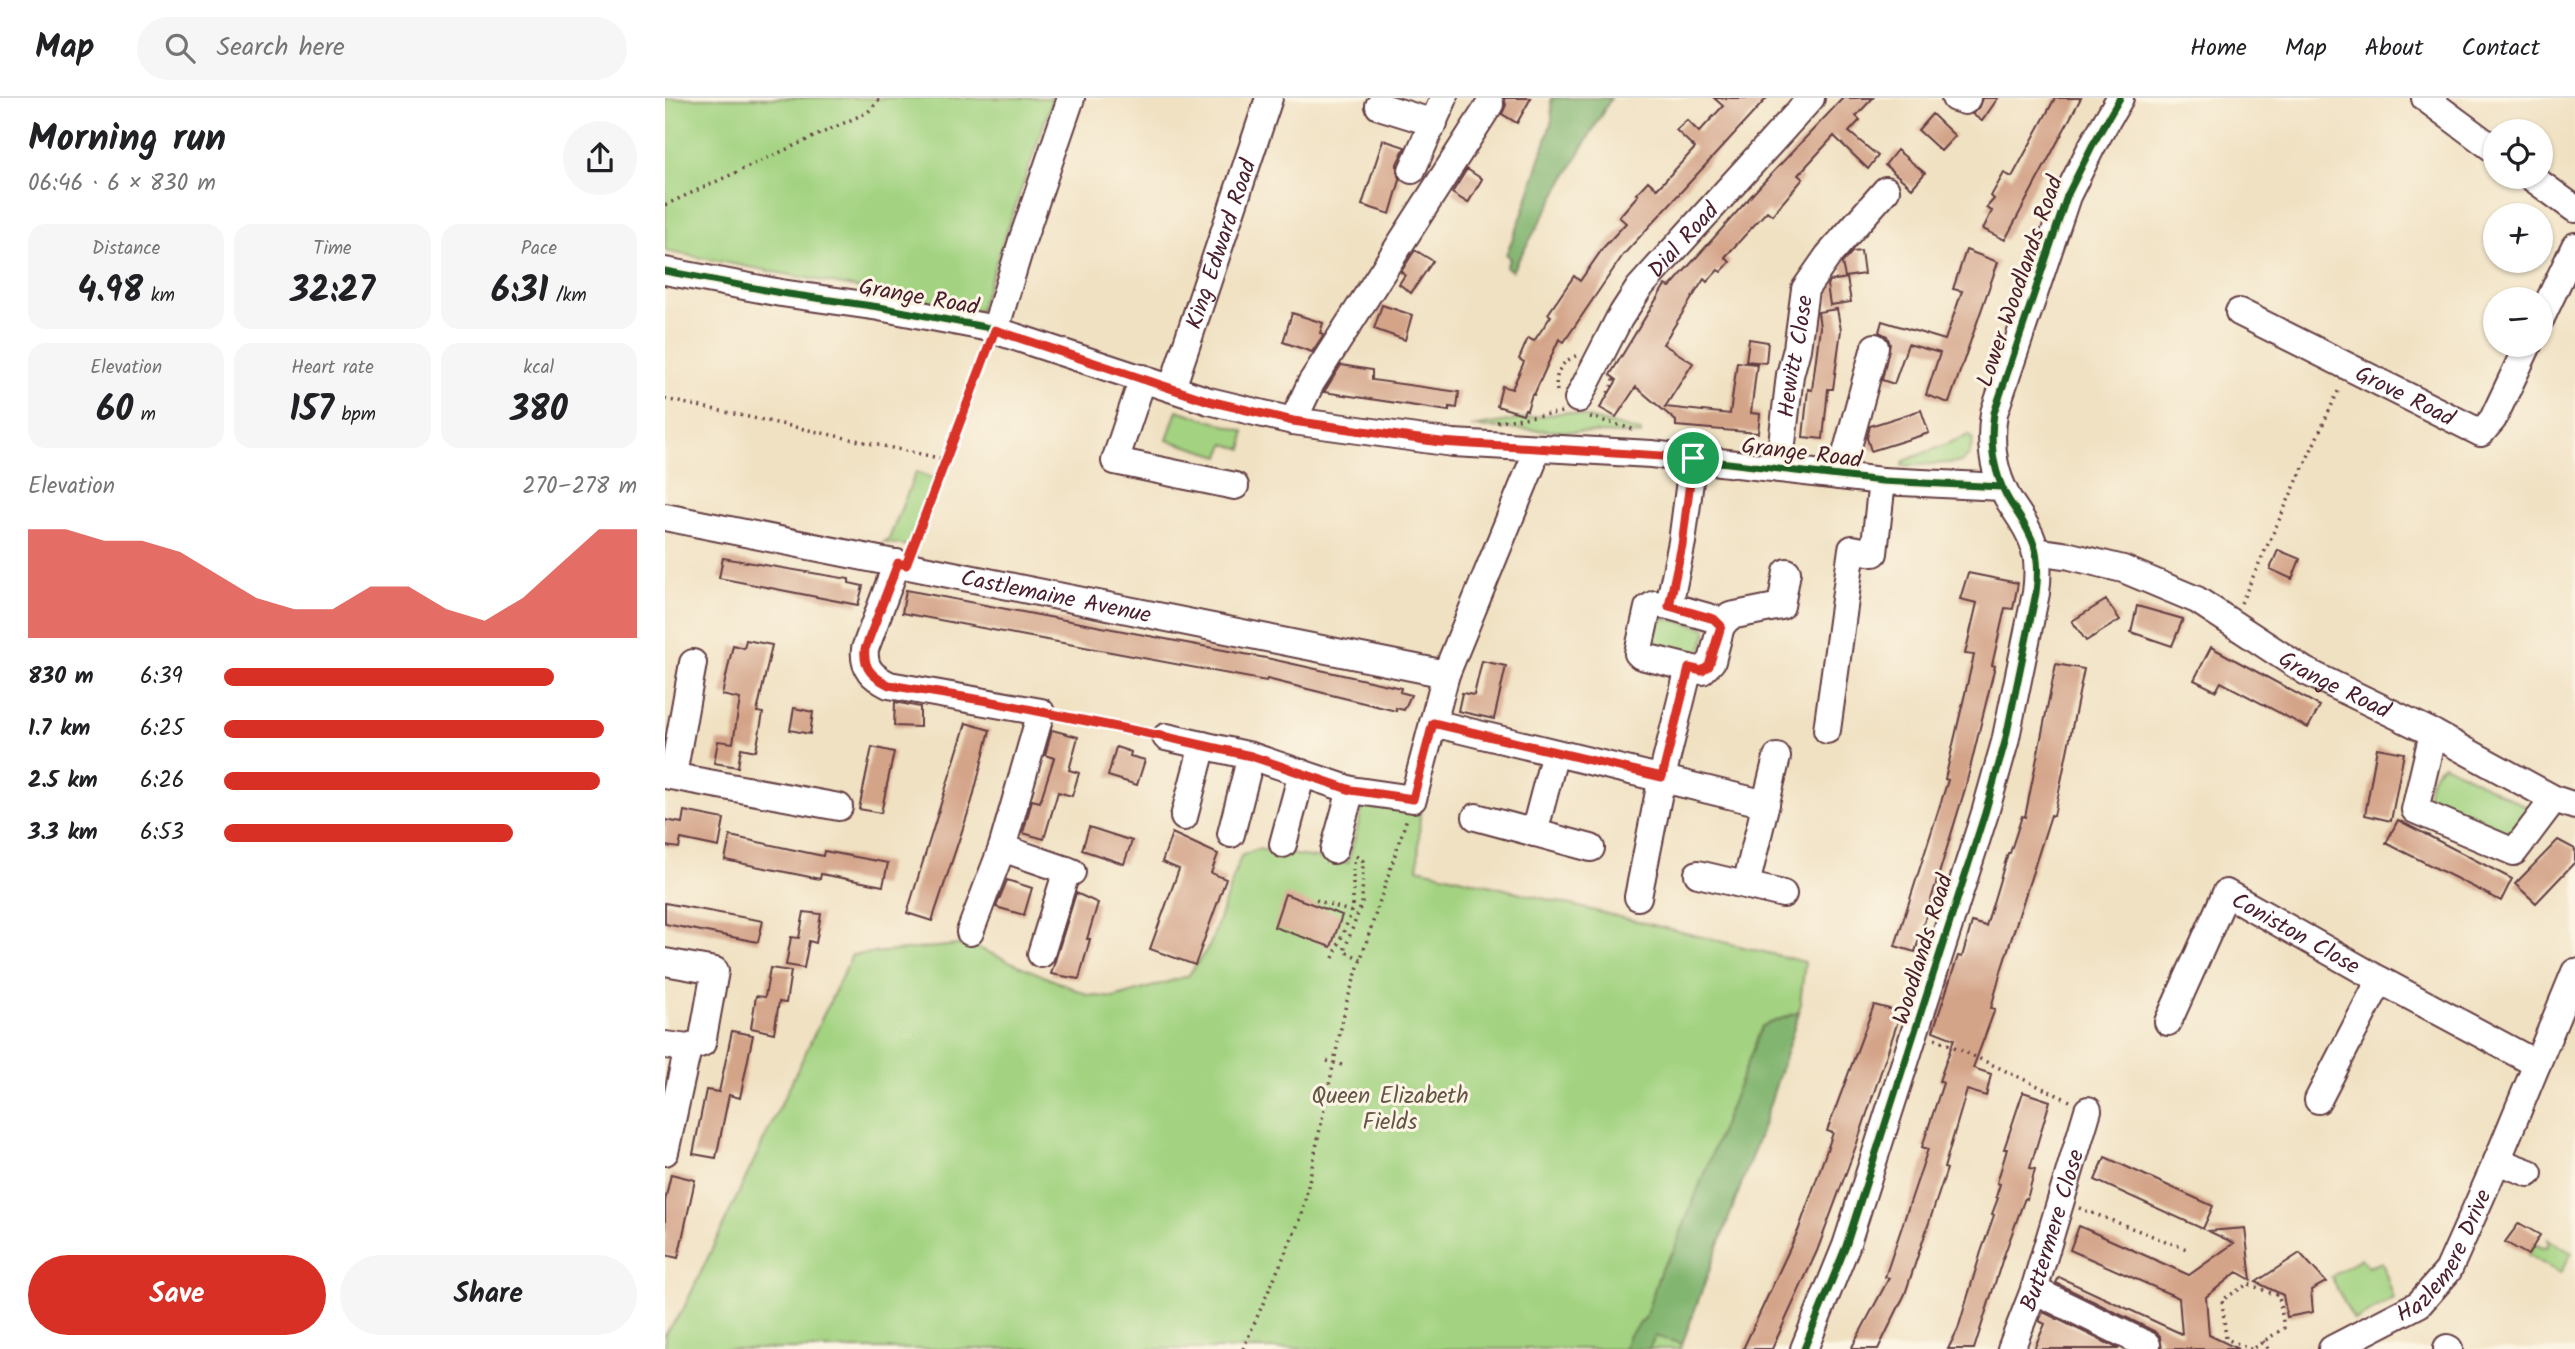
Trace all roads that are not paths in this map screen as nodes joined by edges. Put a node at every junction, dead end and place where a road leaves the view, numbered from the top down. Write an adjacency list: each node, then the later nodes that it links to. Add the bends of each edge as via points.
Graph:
1 (1071, 98): 21 (street)
2 (1269, 98): 25 (street, King Edward Road)
3 (1444, 98): 11 (street)
4 (1811, 98): 26 (street, Dial Road, via 1639,288 1619,319)
5 (1955, 98): 6 (street)
6 (1967, 98)
7 (2120, 98): 34 (street, Lower Woodlands Road, via 2067,196 1997,401 1991,438)
8 (2429, 99): 12 (street)
9 (1490, 104): 27 (street, via 1311,383)
10 (1379, 106): 11 (street)
11 (1434, 123): 13 (street)
12 (2483, 141)
13 (1412, 170)
14 (2548, 189): 16 (street)
15 (1886, 190): 30 (street, Hewitt Close, via 1805,289)
16 (2575, 209)
17 (2575, 246): 19 (street)
18 (665, 271): 21 (street, Grange Road)
19 (2553, 293)
20 (2239, 312): 23 (street, Grove Road, via 2481,433 2493,419)
21 (995, 330): 24 (street, Grange Road)
22 (1875, 347): 31 (street)
23 (2522, 357)
24 (1143, 378): 25 (street, Grange Road); 33 (street, via 1115,461)
25 (1172, 388): 27 (street, Grange Road)
26 (1577, 409)
27 (1293, 421): 28 (street, Grange Road, via 1440,442)
28 (1534, 449): 29 (street, Grange Road); 43 (street, via 1532,464)
29 (1693, 458): 30 (street, Grange Road); 39 (street)
30 (1779, 469): 31 (street, Grange Road)
31 (1840, 476): 32 (street, Grange Road)
32 (1882, 481): 34 (street, Grange Road); 45 (street, via 1874,552 1852,549)
33 (1234, 486)
34 (2002, 487): 36 (street)
35 (665, 517): 37 (street, Castlemaine Avenue)
36 (2035, 551): 46 (street, Grange Road, via 2123,569 2197,600 2305,671); 86 (street, Woodlands Road, via 2036,593 2003,752 1839,1265)
37 (902, 564): 43 (street, Castlemaine Avenue); 65 (street, via 865,649 873,677 889,685 1041,712)
38 (1787, 572): 40 (street, via 1781,606 1730,616)
39 (1669, 606): 40 (street, via 1714,619); 42 (street, via 1648,608 1638,653)
40 (1721, 626): 42 (street, via 1709,666 1702,671)
41 (694, 663): 53 (street)
42 (1689, 668): 54 (street)
43 (1446, 674): 44 (street)
44 (1433, 723): 49 (street); 55 (street, via 1413,799)
45 (1827, 730)
46 (2433, 733): 56 (street, Grange Road); 56 (street, Grange Road, via 2415,810 2515,852)
47 (1166, 737): 48 (street)
48 (1203, 745): 50 (street); 59 (street)
49 (1555, 753): 54 (street); 61 (street)
50 (1251, 756): 52 (street); 62 (street)
51 (1777, 757): 57 (street)
52 (1302, 773): 55 (street); 63 (street)
53 (669, 775): 58 (street)
54 (1662, 777): 57 (street); 70 (street)
55 (1351, 790): 66 (street)
56 (2565, 802)
57 (1766, 804): 67 (street)
58 (839, 807)
59 (1184, 817)
60 (1476, 817): 61 (street)
61 (1534, 833): 64 (street)
62 (1231, 834)
63 (1283, 844)
64 (1591, 848)
65 (1002, 849): 71 (street); 72 (street, via 1070,871)
66 (1349, 852)
67 (1749, 873): 68 (street); 69 (street)
68 (1698, 874)
69 (1783, 894)
70 (1638, 897)
71 (970, 932)
72 (1041, 954)
73 (665, 962): 77 (street, via 715,971 702,1043)
74 (2575, 972): 78 (street, Hazlemere Drive)
75 (2380, 980): 76 (street, Coniston Close, via 2226,893); 78 (street, Coniston Close); 79 (street, Coniston Close)
76 (2168, 1022)
77 (677, 1046): 81 (street)
78 (2537, 1064): 82 (street, Hazlemere Drive)
79 (2318, 1100)
80 (2088, 1110): 84 (street, Buttermere Close)
81 (665, 1152)
82 (2497, 1161): 83 (street, Hazlemere Drive); 88 (street, Hazlemere Drive, via 2442,1278 2419,1304)
83 (2529, 1173)
84 (2034, 1290): 85 (street); 87 (street, Buttermere Close)
85 (2147, 1345)
86 (1804, 1349)
87 (2011, 1349)
88 (2332, 1349)

